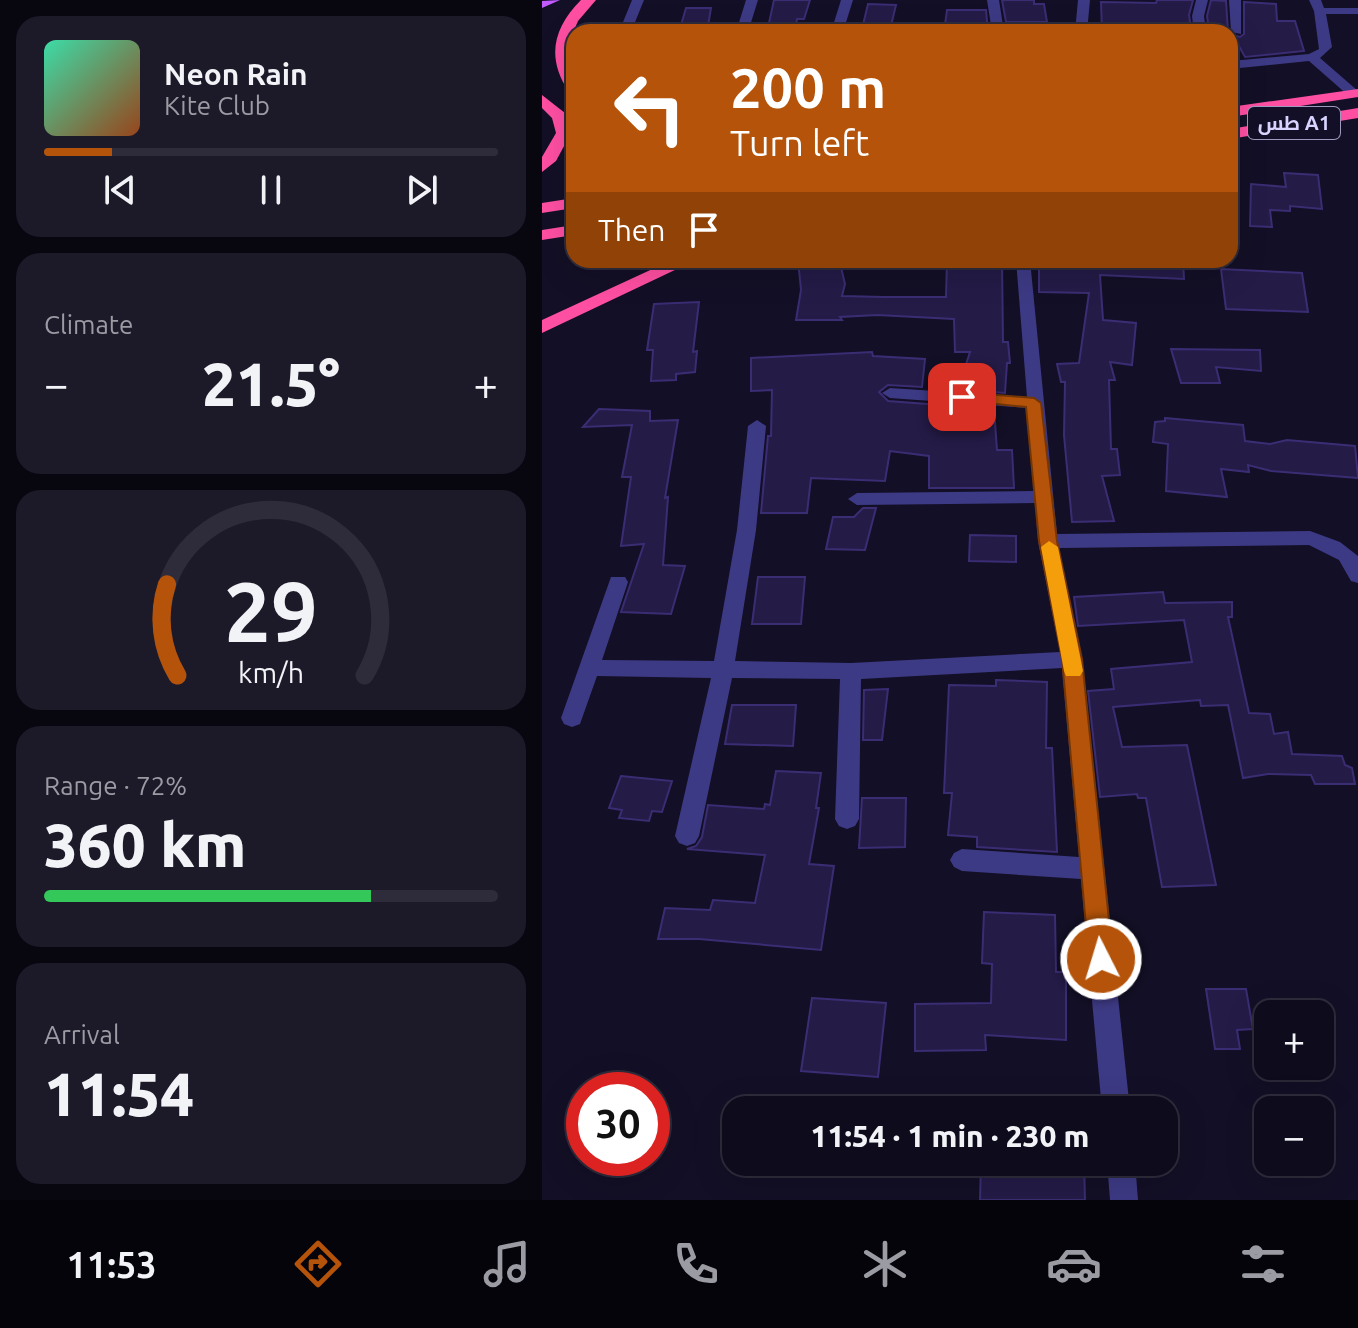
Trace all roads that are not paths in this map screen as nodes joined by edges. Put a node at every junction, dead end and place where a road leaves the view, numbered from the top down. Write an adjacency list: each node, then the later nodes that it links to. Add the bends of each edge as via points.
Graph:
1 (554, 0): 10 (main road)
2 (589, 0): 13 (highway)
3 (638, 0): 14 (street)
4 (752, 0): 15 (street)
5 (847, 0): 16 (street)
6 (993, 0): 17 (street)
7 (1084, 0): 18 (street)
8 (1202, 0): 19 (street)
9 (1235, 0): 20 (street)
10 (542, 5)
11 (1318, 5): 12 (street); 22 (street, via 1326,47)
12 (1358, 11)
13 (568, 24)
14 (628, 24)
15 (744, 24)
16 (840, 24)
17 (997, 24)
18 (1082, 24)
19 (1199, 24)
20 (1236, 24)
21 (566, 28): 24 (highway, via 559,60)
22 (1312, 57): 23 (street); 25 (street)
23 (1238, 64)
24 (566, 79)
25 (1356, 93): 27 (highway, طس A1)
26 (542, 100): 30 (highway, via 557,111 564,127 562,145)
27 (1238, 111)
28 (1358, 113): 29 (highway, طس A1)
29 (1238, 133)
30 (542, 167)
31 (566, 204): 32 (highway)
32 (542, 208)
33 (566, 231): 34 (highway)
34 (542, 235)
35 (670, 268): 37 (highway)
36 (1024, 268): 39 (street)
37 (542, 327)
38 (890, 393): 39 (street)
39 (1034, 403): 41 (street)
40 (757, 426): 48 (street)
41 (1043, 497): 42 (street); 43 (street)
42 (857, 499)
43 (1048, 541): 44 (street, via 1310,538 1337,548 1355,565); 46 (street)
44 (1358, 576)
45 (618, 582): 47 (street)
46 (1072, 659): 49 (street); 54 (street)
47 (590, 668): 48 (street); 50 (street)
48 (725, 670): 49 (street); 52 (street)
49 (851, 671): 51 (street)
50 (572, 718)
51 (847, 819)
52 (687, 836)
53 (962, 860): 54 (street)
54 (1092, 869): 55 (street)
55 (1115, 1096)
56 (1122, 1176): 57 (street)
57 (1124, 1200)

